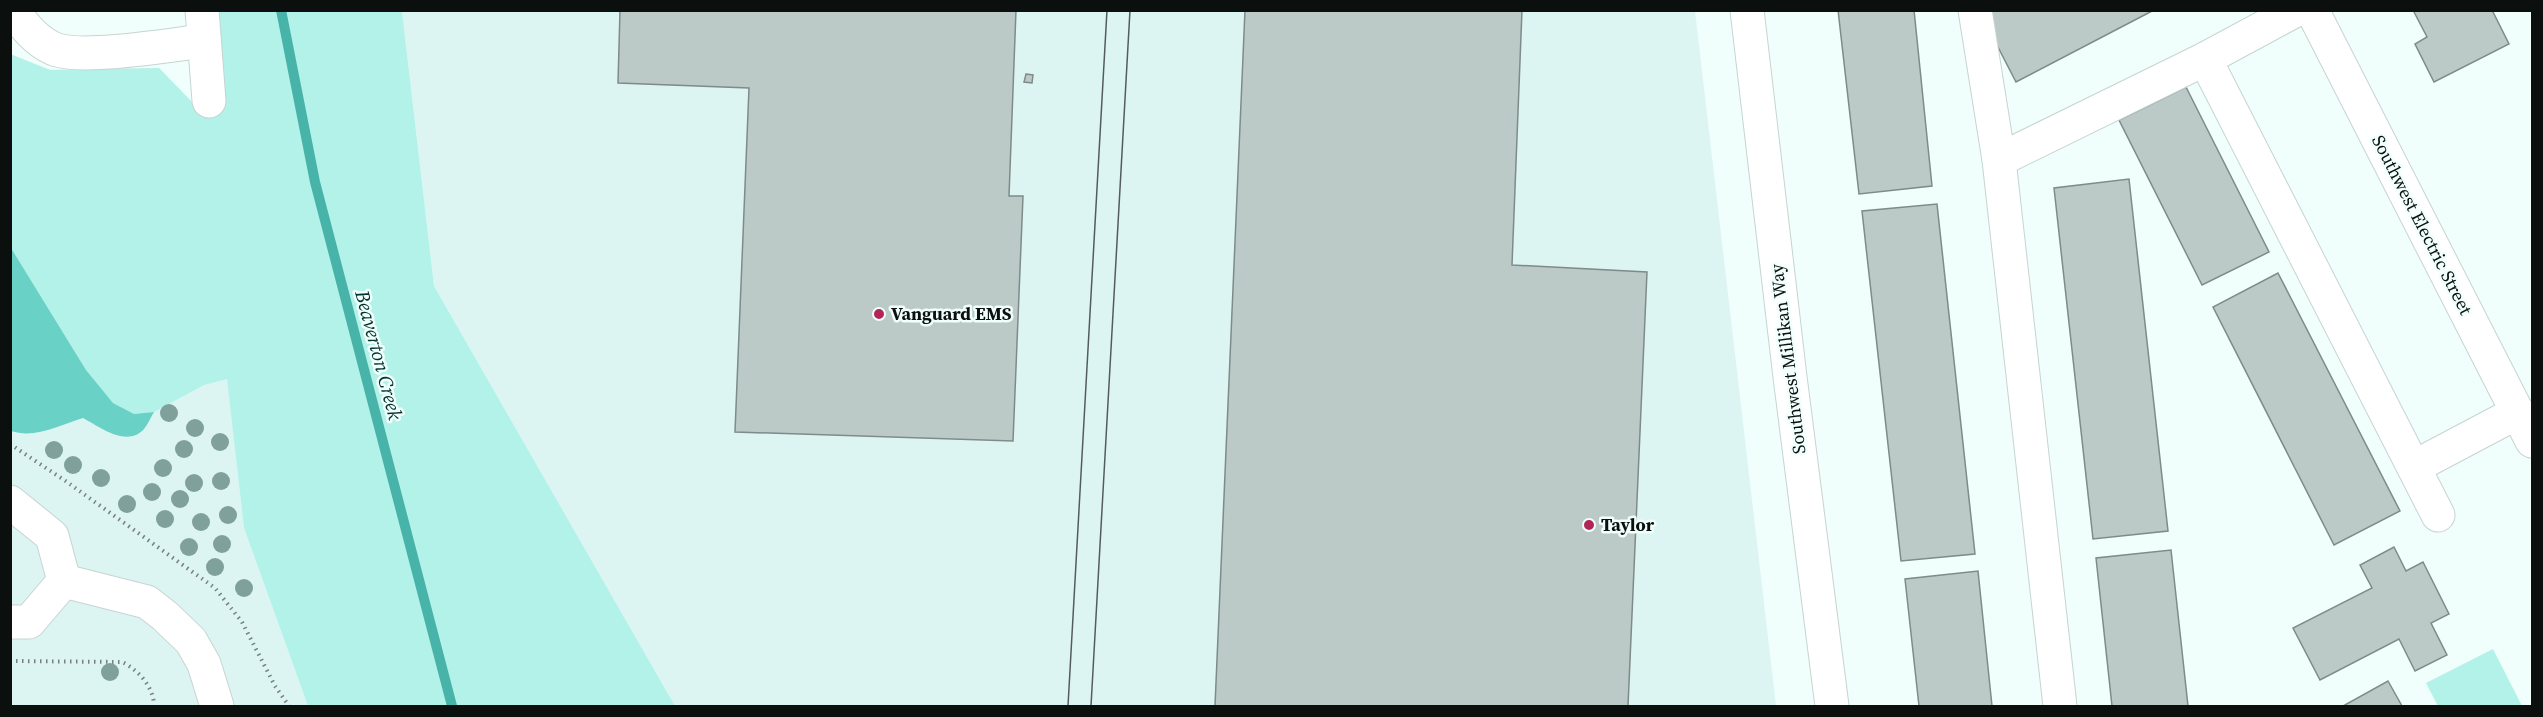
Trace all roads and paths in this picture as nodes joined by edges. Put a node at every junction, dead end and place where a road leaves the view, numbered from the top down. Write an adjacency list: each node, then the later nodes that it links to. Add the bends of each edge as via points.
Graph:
1 (13, 10): 6 (street, via 33,34 57,50 93,52)
2 (1748, 10): 21 (street, Southwest Millikan Way)
3 (1975, 10): 9 (street)
4 (2296, 10): 7 (street)
5 (2312, 10): 10 (street, Southwest Electric Street)
6 (203, 26): 8 (street)
7 (2205, 59): 9 (street); 12 (street)
8 (209, 100)
9 (1999, 160): 22 (street)
10 (2525, 426): 12 (street)
11 (10, 444): 20 (path, via 215,588 242,622)
12 (2414, 467): 14 (street)
13 (10, 502): 15 (street, via 52,536)
14 (2438, 515)
15 (64, 581): 16 (street, via 29,622); 19 (street, via 147,602 165,616 190,641 204,664)
16 (10, 622)
17 (10, 661): 18 (path, via 122,662 150,687)
18 (154, 706)
19 (217, 706)
20 (289, 706)
21 (1832, 706)
22 (2060, 706)

